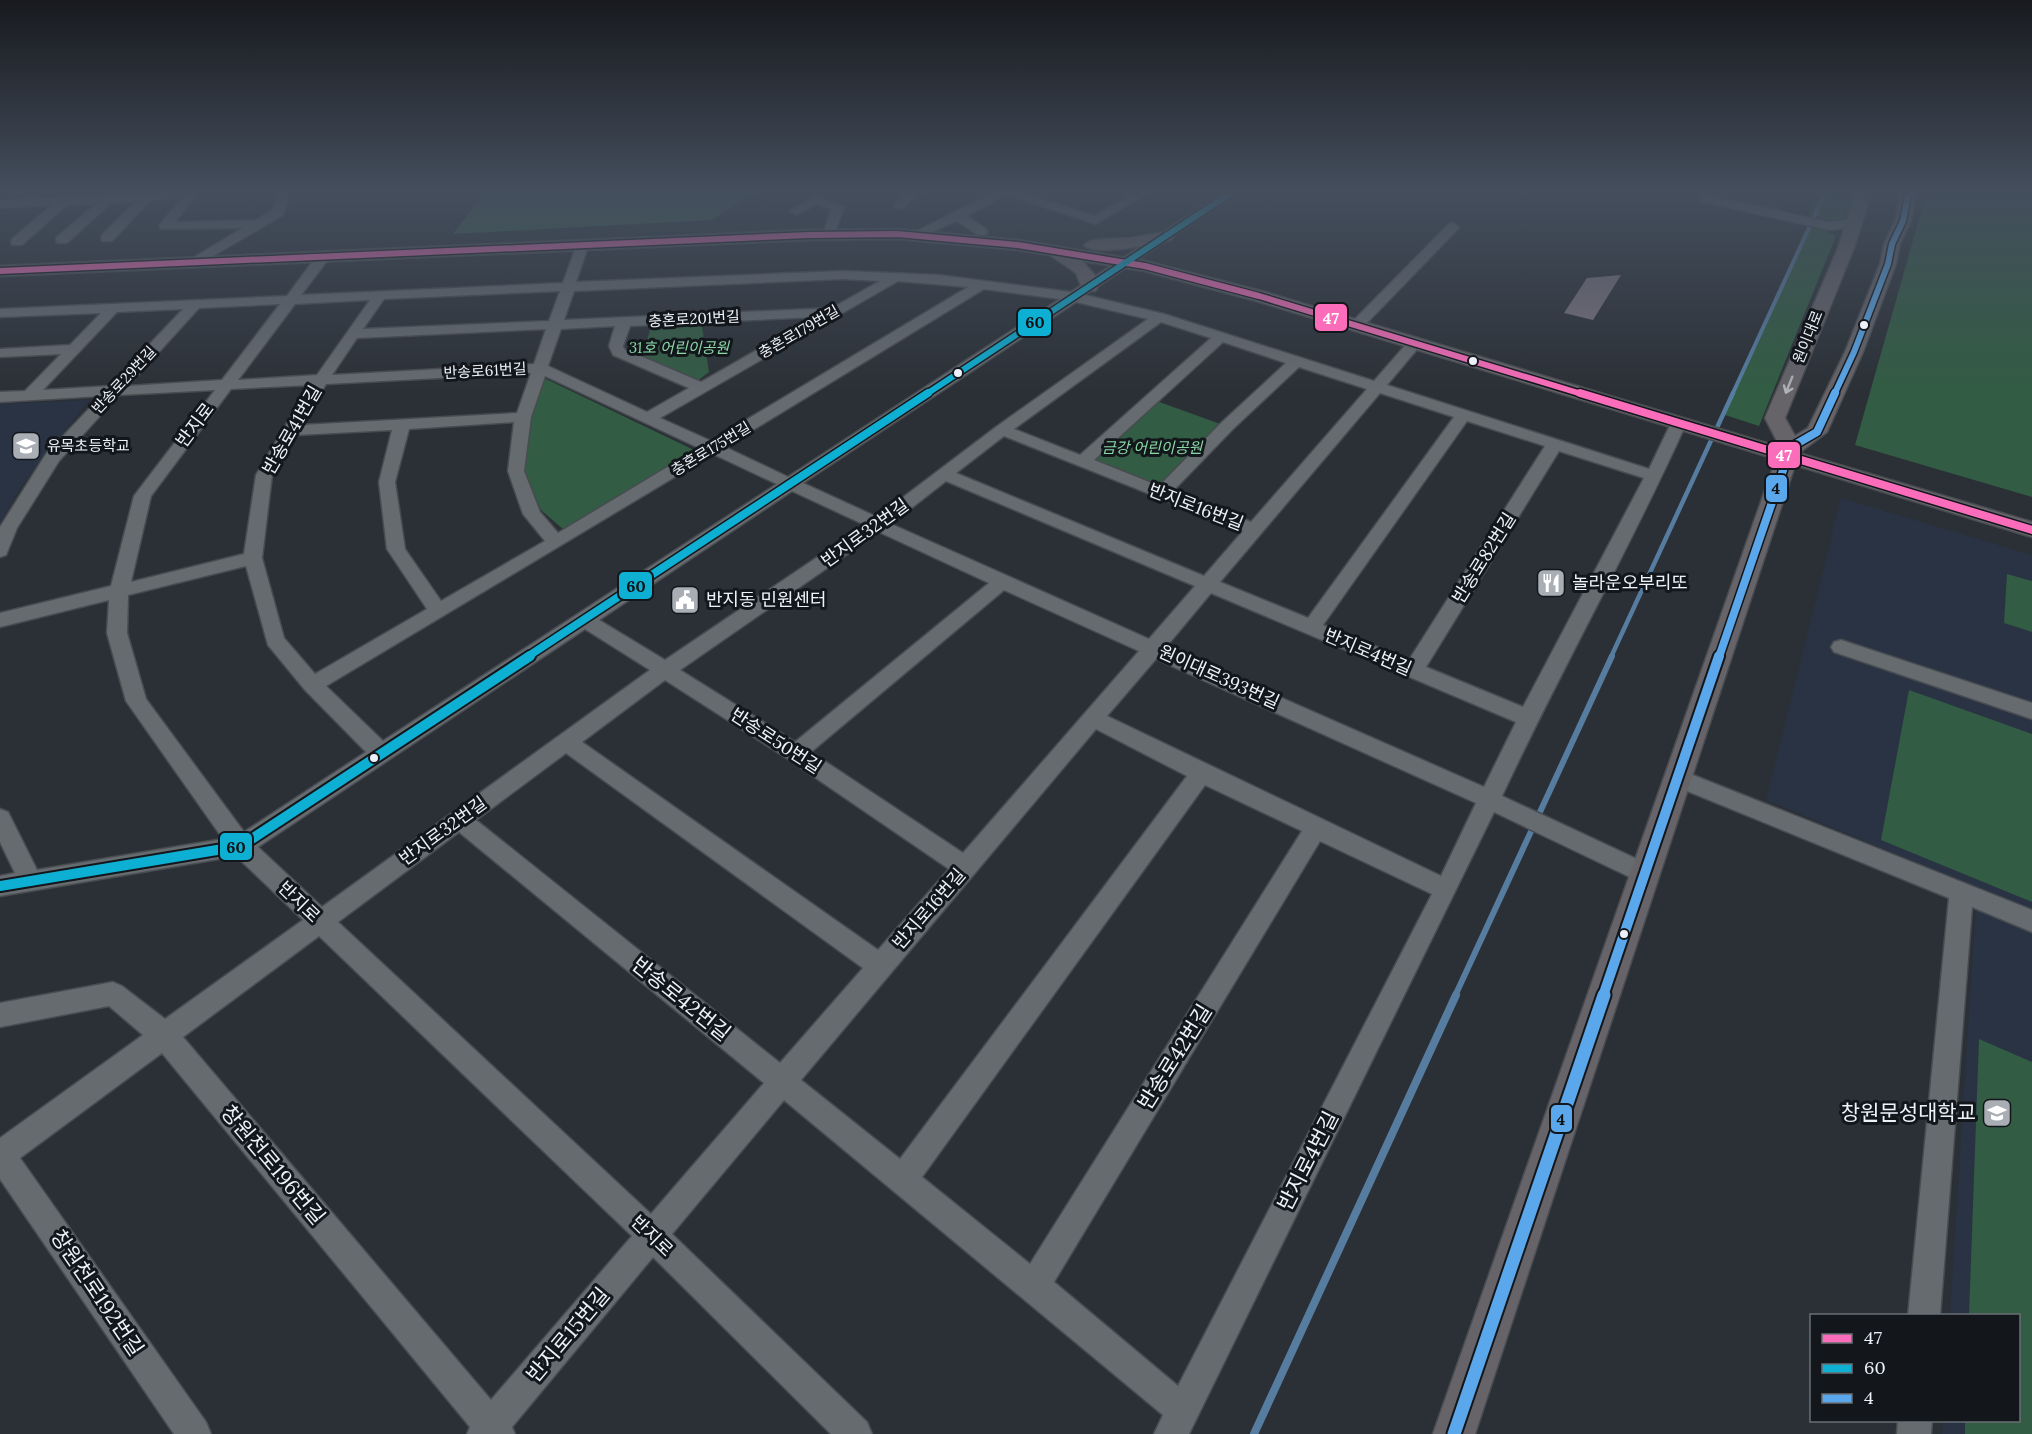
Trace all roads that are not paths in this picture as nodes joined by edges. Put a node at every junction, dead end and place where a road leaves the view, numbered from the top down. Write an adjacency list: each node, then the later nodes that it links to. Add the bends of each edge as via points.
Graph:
1 (203, 258): 11 (street)
2 (299, 258): 11 (main road)
3 (321, 258): 19 (street, 반지로)
4 (579, 258): 16 (street)
5 (1064, 258): 17 (main road, via 1085,273)
6 (1100, 258): 12 (main road)
7 (1132, 258): 12 (street)
8 (1423, 258): 27 (street)
9 (1842, 258): 51 (main road, 원이대로, one-way to 51, via 1775,418)
10 (1890, 258): 51 (main road, via 1854,352 1817,432)
11 (196, 262): 13 (main road)
12 (1126, 262): 17 (street); 27 (main road)
13 (0, 272)
14 (896, 276): 15 (street); 16 (street); 22 (street, 충혼로179번길)
15 (982, 284): 17 (street); 50 (street, 충혼로175번길)
16 (568, 286): 18 (street); 26 (street)
17 (1081, 292): 24 (street); 55 (street)
18 (380, 295): 19 (street); 28 (street, 반송로41번길)
19 (290, 299): 20 (street); 36 (street, 반지로)
20 (195, 304): 21 (street); 39 (street, 반송로29번길)
21 (113, 308): 23 (street); 31 (street)
22 (833, 312): 25 (street, 충혼로201번길); 38 (street, 충혼로179번길)
23 (0, 313)
24 (1159, 317): 29 (street); 47 (street, 반지로32번길)
25 (624, 322): 26 (street, 충혼로201번길); 38 (street, via 616,346 618,352)
26 (555, 325): 28 (street, 충혼로201번길); 34 (street)
27 (1356, 326): 30 (main road)
28 (354, 334): 35 (street, 반송로41번길)
29 (1221, 337): 33 (street); 52 (street)
30 (1414, 344): 37 (street, 반지로16번길); 46 (main road)
31 (75, 349): 32 (street); 40 (street)
32 (0, 353)
33 (1296, 362): 37 (street); 56 (street)
34 (540, 368): 35 (street, 반송로61번길); 43 (street); 44 (street, 반송로61번길)
35 (321, 380): 36 (street, 반송로61번길); 48 (street, 반송로41번길)
36 (226, 385): 39 (street, 반송로61번길); 65 (street, 반지로, via 143,496)
37 (1378, 387): 42 (street); 58 (street, 반지로16번길)
38 (702, 388): 44 (street, 충혼로179번길)
39 (114, 391): 40 (street, 반송로61번길); 61 (street, 반송로29번길, via 52,458 8,528)
40 (30, 395): 41 (street, 반송로61번길)
41 (0, 397)
42 (1463, 415): 49 (street); 69 (street)
43 (523, 417): 45 (street); 60 (street, via 516,471 532,514)
44 (648, 418): 50 (street, 반송로61번길)
45 (402, 423): 48 (street); 66 (street, via 387,482 396,549)
46 (1682, 425): 51 (main road); 54 (street, 반지로4번길)
47 (1002, 430): 52 (street, 반지로16번길); 53 (street, 반지로32번길)
48 (290, 431): 62 (street, 반송로41번길, via 264,475)
49 (1555, 444): 54 (street); 73 (street, 반송로82번길)
50 (713, 448): 55 (street, 반송로61번길); 60 (street, 충혼로175번길)
51 (1789, 452): 59 (main road); 82 (main road)
52 (1082, 462): 56 (street, 반지로16번길)
53 (944, 474): 57 (street, 반지로32번길); 64 (street)
54 (1654, 476): 76 (street, 반지로4번길)
55 (791, 484): 57 (street, 원이대로393번길); 67 (street)
56 (1161, 494): 58 (street, 반지로16번길)
57 (879, 524): 63 (street, 원이대로393번길); 72 (street, 반지로32번길)
58 (1256, 530): 64 (street, 반지로16번길)
59 (2032, 530)
60 (556, 542): 66 (street, 충혼로175번길)
61 (0, 550)
62 (253, 558): 65 (street); 74 (street, 반송로41번길, via 275,640)
63 (1002, 582): 71 (street, 원이대로393번길); 80 (street)
64 (1209, 585): 69 (street, 반지로4번길); 71 (street, 반지로16번길)
65 (119, 592): 68 (street); 87 (street, 반지로, via 117,633 136,701)
66 (438, 611): 74 (street, 충혼로175번길)
67 (584, 619): 72 (street, 반송로50번길); 79 (street)
68 (0, 620)
69 (1311, 628): 73 (street, 반지로4번길)
70 (1841, 647): 75 (street)
71 (1154, 648): 77 (street, 반지로16번길); 83 (street, 원이대로393번길)
72 (666, 670): 78 (street, 반지로32번길); 80 (street, 반송로50번길)
73 (1413, 671): 76 (street, 반지로4번길)
74 (312, 685): 79 (street, 반송로41번길)
75 (2032, 711)
76 (1528, 718): 83 (street, 반지로4번길)
77 (1094, 719): 81 (street); 88 (street, 반지로16번길)
78 (566, 742): 85 (street, 반지로32번길); 96 (street)
79 (381, 753): 87 (street)
80 (796, 753): 88 (street, 반송로50번길)
81 (1201, 773): 86 (street); 101 (street)
82 (1678, 778): 89 (main road); 93 (street)
83 (1488, 799): 89 (street, 원이대로393번길); 92 (street, 반지로4번길)
84 (0, 818): 90 (street)
85 (459, 819): 94 (street, 반지로32번길); 99 (street, 반송로42번길)
86 (1316, 828): 92 (street); 103 (street, 반송로42번길)
87 (241, 846): 90 (street); 94 (street, 반지로)
88 (965, 867): 96 (street, 반지로16번길)
89 (1646, 874): 109 (main road)
90 (31, 881): 91 (street)
91 (0, 886)
92 (1446, 890): 105 (street, 반지로4번길)
93 (1961, 893): 95 (street); 104 (street)
94 (319, 921): 98 (street, 반지로32번길); 102 (street, 반지로)
95 (2032, 921)
96 (880, 966): 99 (street, 반지로16번길)
97 (0, 1015): 98 (street, 창원천로196번길, via 113,994)
98 (165, 1036): 100 (street, 반지로32번길); 106 (street, 창원천로196번길)
99 (783, 1082): 101 (street, 반송로42번길); 102 (street, 반지로16번길)
100 (1, 1154): 107 (street, 창원천로192번길)
101 (902, 1180): 103 (street, 반송로42번길)
102 (652, 1235): 106 (street, 반지로15번길); 108 (street, 반지로)
103 (1034, 1286): 105 (street, 반송로42번길)
104 (1924, 1314)
105 (1176, 1422)
106 (491, 1431)
107 (194, 1434)
108 (855, 1434)
109 (1454, 1434)

